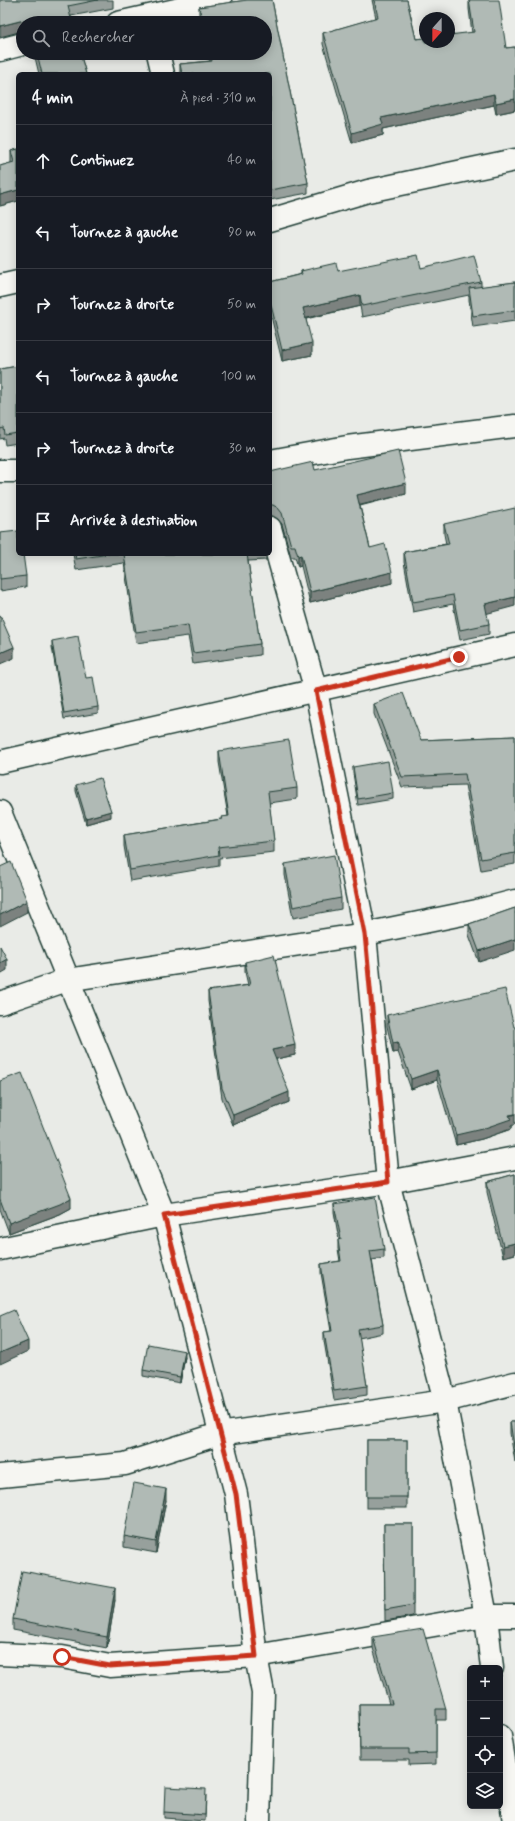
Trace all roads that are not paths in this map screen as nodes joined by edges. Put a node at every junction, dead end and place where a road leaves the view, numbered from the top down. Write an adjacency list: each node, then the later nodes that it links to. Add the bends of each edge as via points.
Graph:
1 (220, 0): 2 (street)
2 (147, 13)
3 (16, 46): 4 (street)
4 (0, 50)
5 (160, 60): 6 (street)
6 (163, 72)
7 (515, 160): 8 (street, via 368,191)
8 (272, 219)
9 (16, 282): 10 (street)
10 (0, 286)
11 (515, 426): 12 (street, via 347,447)
12 (272, 461)
13 (0, 471): 14 (street)
14 (16, 471)
15 (272, 535): 17 (street)
16 (515, 646): 17 (street)
17 (316, 691): 18 (street); 21 (street)
18 (0, 762)
19 (0, 812): 22 (street)
20 (515, 901): 21 (street)
21 (365, 934): 22 (street); 25 (street)
22 (67, 980): 23 (street); 26 (street)
23 (0, 1003)
24 (515, 1158): 25 (street)
25 (388, 1182): 26 (street); 29 (street)
26 (164, 1215): 27 (street); 30 (street)
27 (0, 1249)
28 (515, 1383): 29 (street)
29 (445, 1401): 30 (street); 32 (street)
30 (219, 1434): 31 (street, via 125,1464); 35 (street, via 236,1494)
31 (0, 1476)
32 (486, 1616): 33 (street); 35 (street); 36 (street)
33 (515, 1616)
34 (0, 1654): 35 (street, via 62,1657 110,1666)
35 (256, 1656): 38 (street, via 263,1693)
36 (492, 1665)
37 (500, 1737): 39 (street)
38 (259, 1821)
39 (514, 1821)

